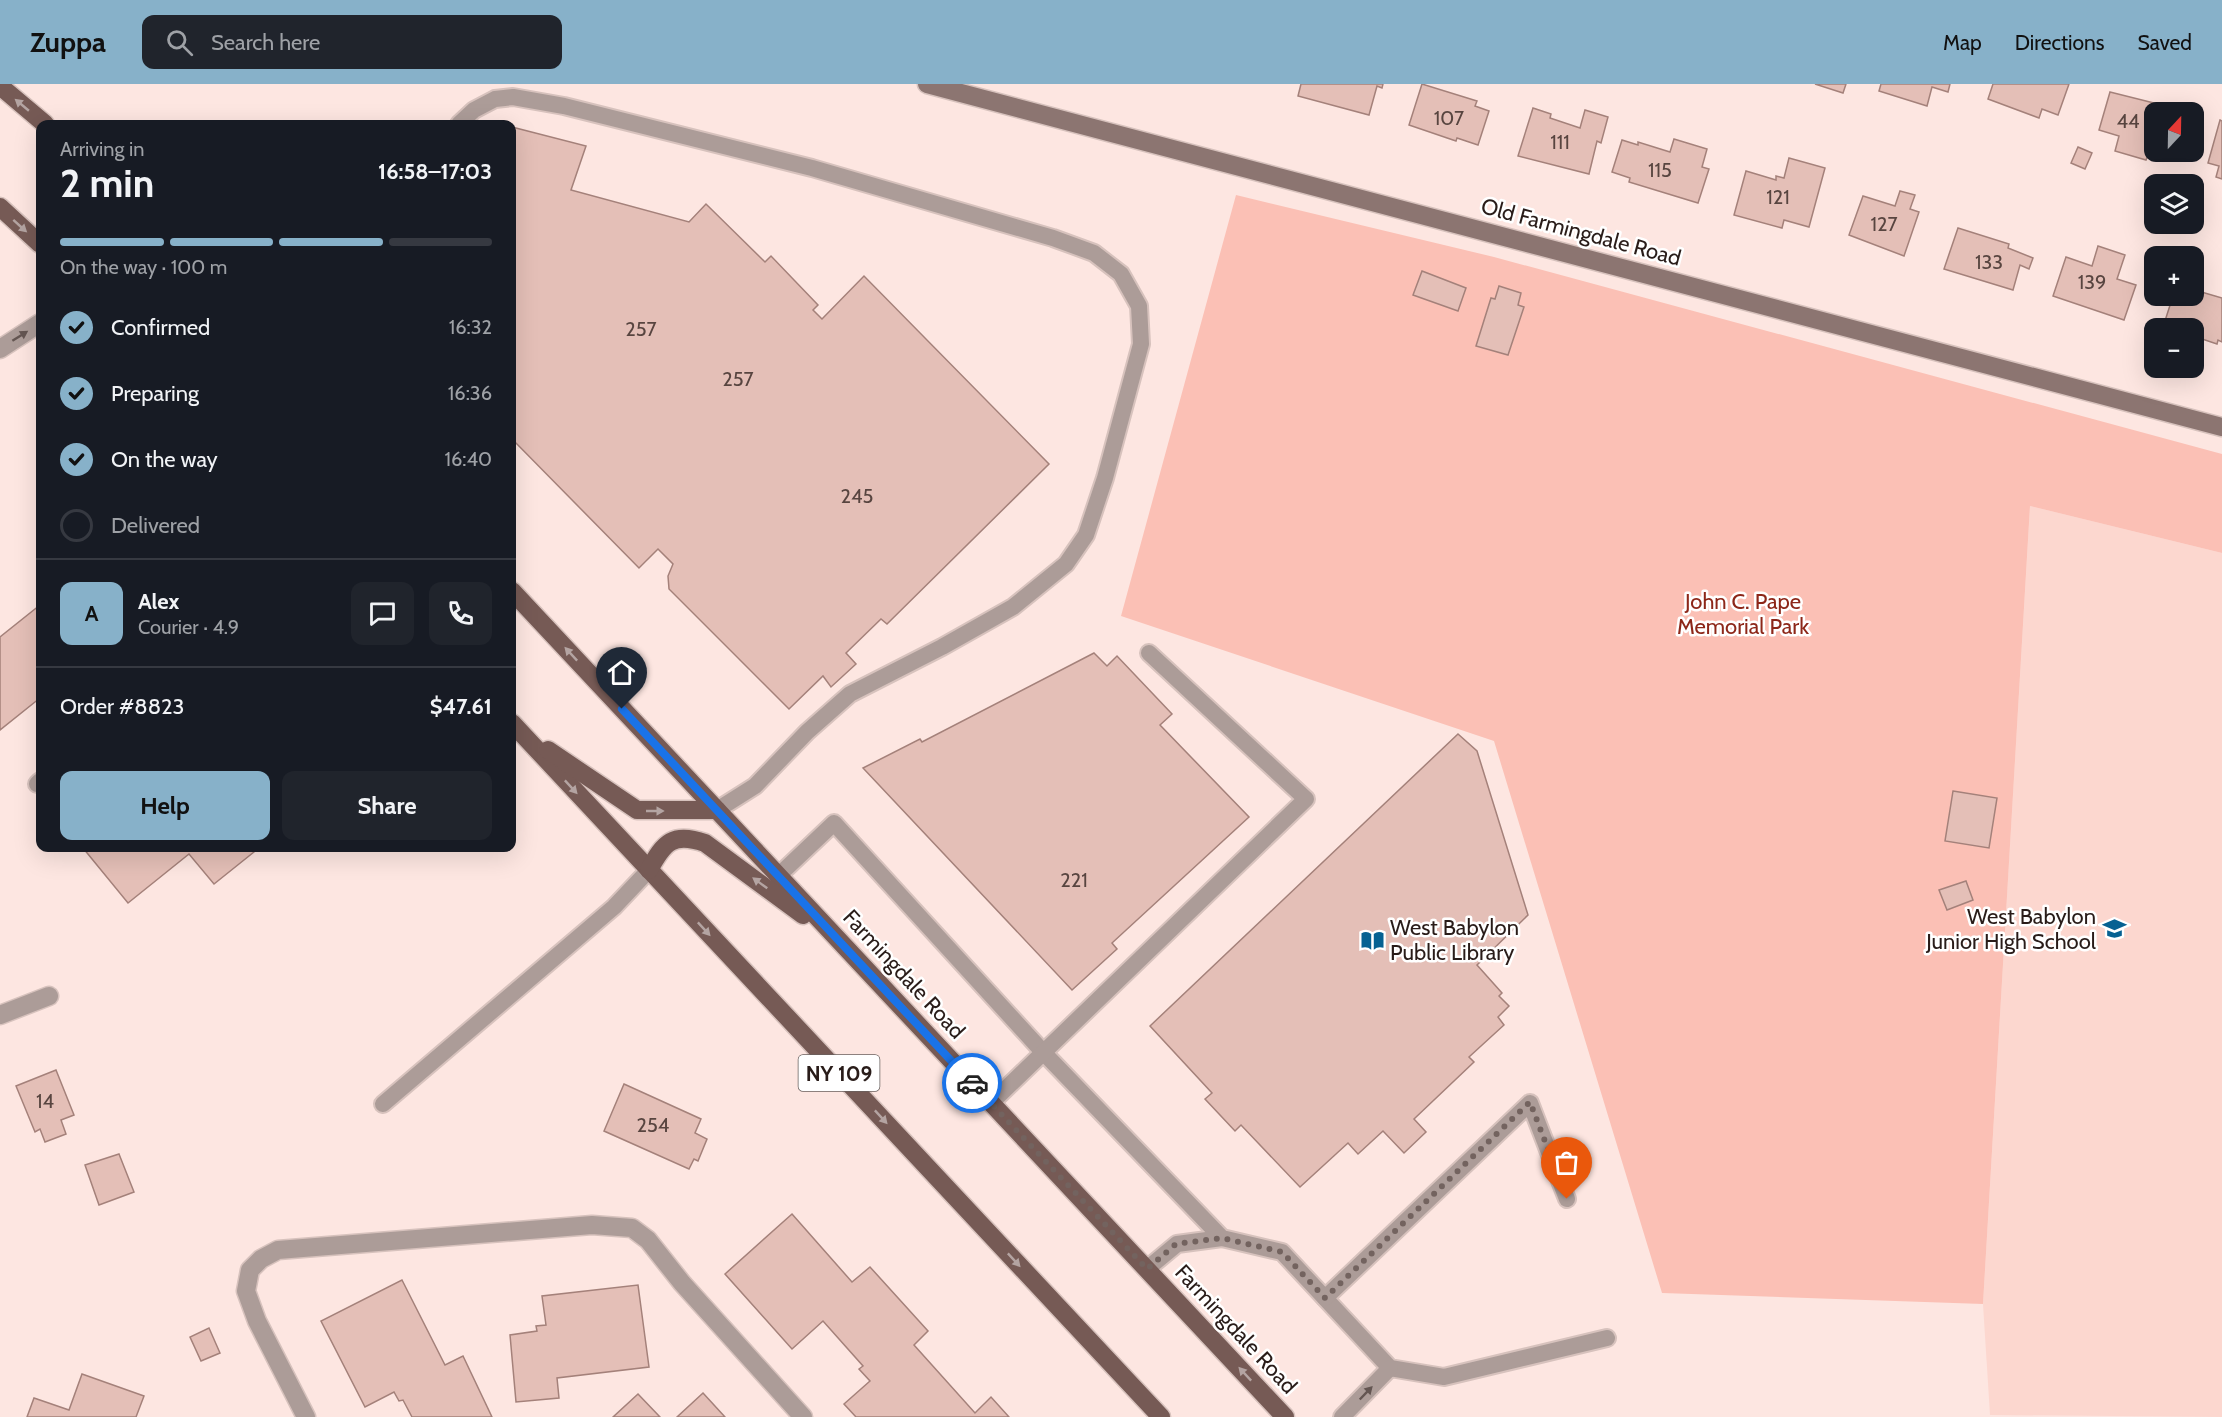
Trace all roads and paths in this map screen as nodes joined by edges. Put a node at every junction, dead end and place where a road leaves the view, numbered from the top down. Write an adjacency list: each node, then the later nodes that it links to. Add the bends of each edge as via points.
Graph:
1 (927, 84): 9 (street, Old Farmingdale Road)
2 (0, 87): 3 (main road, one-way to 2)
3 (40, 120)
4 (463, 120): 14 (lane, via 495,99 513,97 564,106 812,168 1094,253 1121,274 1139,306 1141,344 1105,478 1086,535 1066,564 1013,607 850,693 754,786)
5 (0, 207): 6 (main road, one-way to 6)
6 (36, 240)
7 (36, 326): 8 (street, one-way to 7)
8 (0, 349)
9 (2222, 427)
10 (516, 595): 14 (main road, Farmingdale Road, one-way to 10)
11 (1149, 653): 20 (lane, via 1306,799)
12 (516, 727): 14 (main road, one-way to 14, via 637,810)
13 (516, 728): 15 (main road, NY 109, one-way to 15)
14 (717, 810): 16 (main road, Farmingdale Road)
15 (649, 870): 17 (main road, one-way to 15, via 705,843 691,838 667,843); 22 (lane, via 614,907); 31 (main road, NY 109, one-way to 31)
16 (778, 876): 17 (main road, Farmingdale Road); 20 (lane, via 834,823)
17 (841, 942): 21 (main road, Farmingdale Road)
18 (50, 996): 19 (street)
19 (0, 1015)
20 (1043, 1052): 21 (lane); 24 (lane)
21 (991, 1103): 25 (main road, Farmingdale Road)
22 (383, 1104)
23 (1567, 1199): 26 (lane, via 1530,1102)
24 (1222, 1238): 25 (lane, via 1176,1244); 26 (lane, via 1282,1252)
25 (1147, 1269): 32 (main road, Farmingdale Road, one-way to 25)
26 (1325, 1298): 28 (lane)
27 (1607, 1338): 28 (lane, via 1444,1377)
28 (1390, 1368): 33 (lane, one-way to 28)
29 (306, 1417): 30 (street, via 246,1291 250,1270 261,1259 278,1250 592,1225 632,1228 648,1240)
30 (803, 1417)
31 (1161, 1417)
32 (1285, 1417)
33 (1342, 1417)

